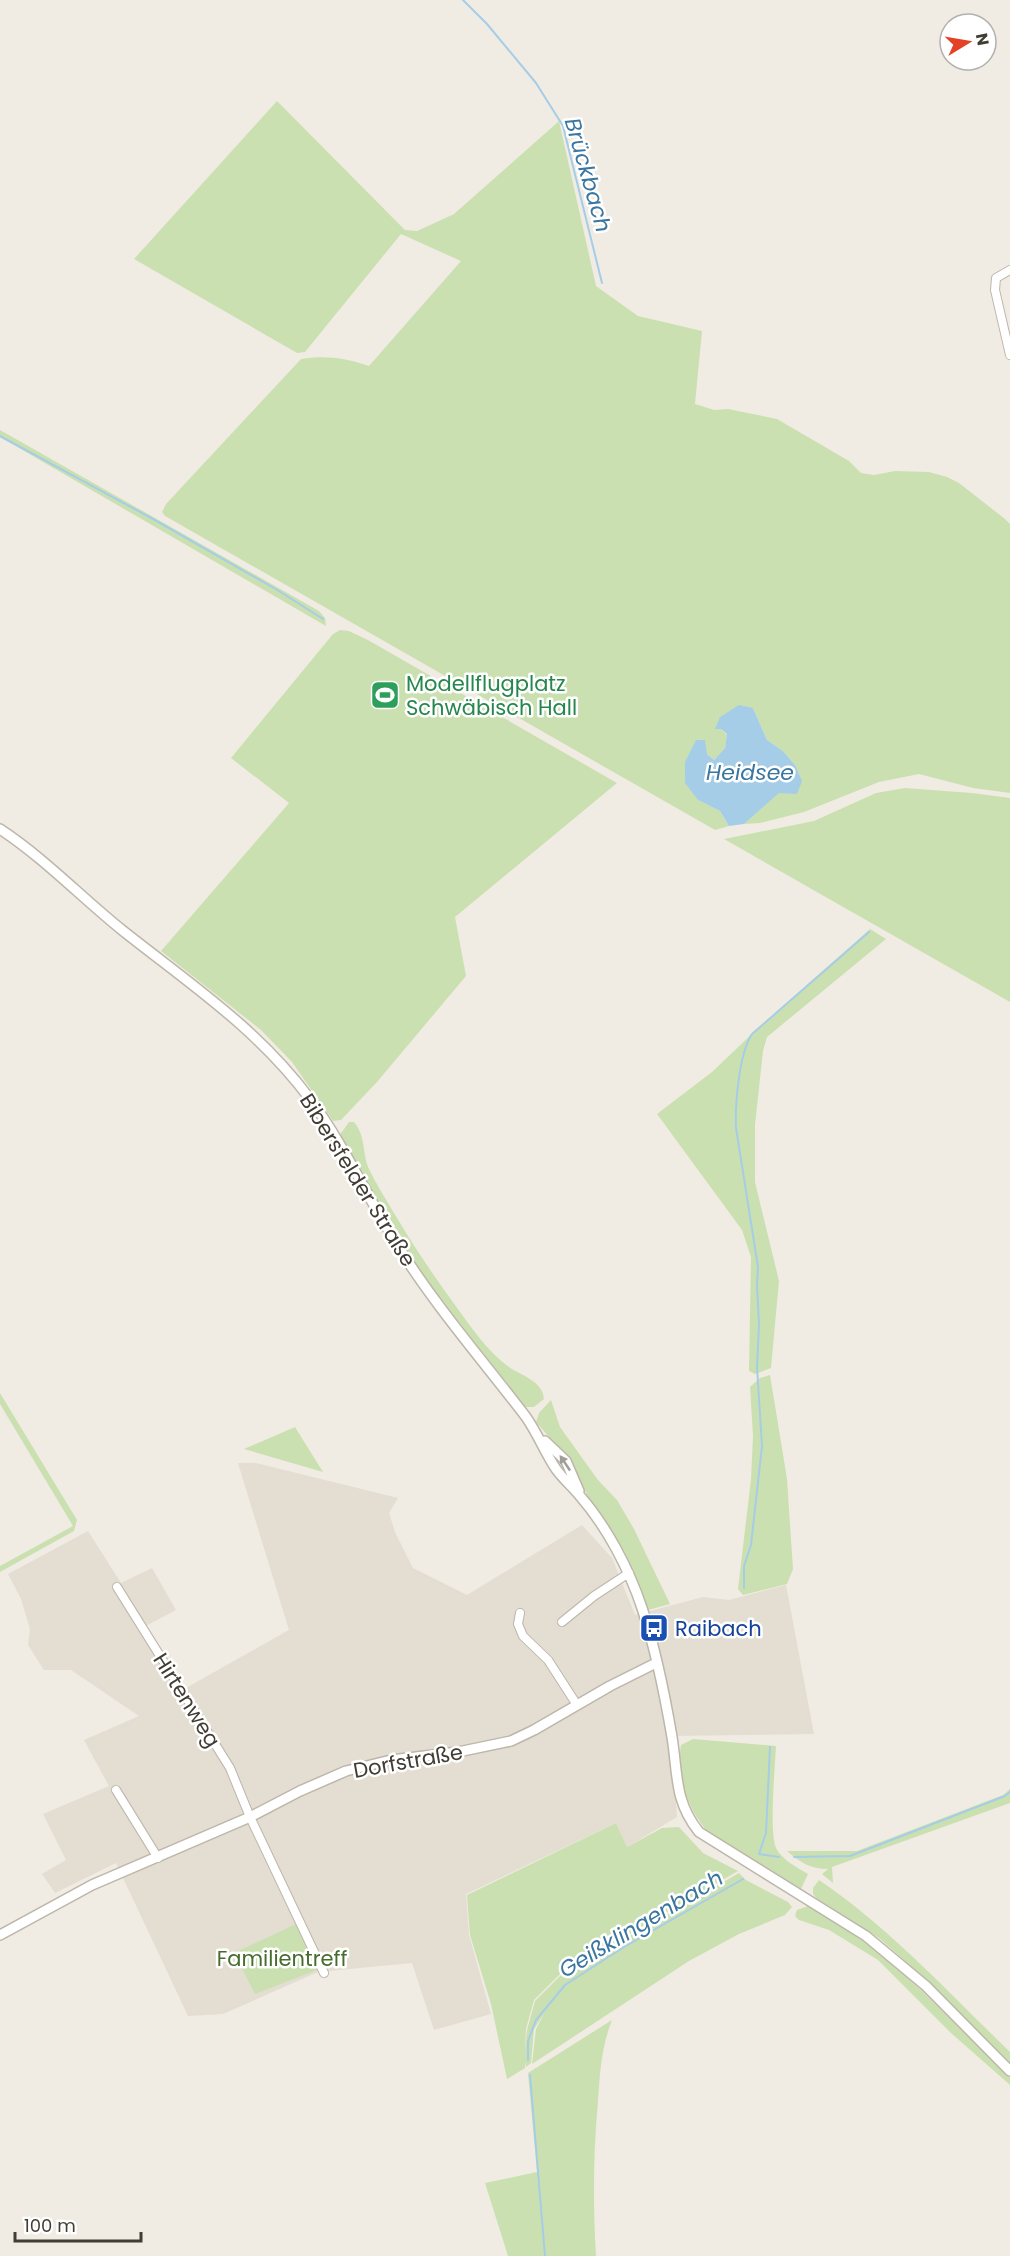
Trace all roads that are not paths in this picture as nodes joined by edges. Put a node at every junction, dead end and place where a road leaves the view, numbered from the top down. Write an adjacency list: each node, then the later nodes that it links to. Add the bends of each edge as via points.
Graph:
1 (1010, 270): 2 (street, via 996,278 994,290)
2 (1010, 356)
3 (0, 829): 4 (street, Bibersfelder Straße, via 26,846 93,906 244,1026 310,1098 401,1251 539,1435 566,1461 582,1497)
4 (628, 1573): 7 (street); 8 (street, Bibersfelder Straße, via 642,1607)
5 (117, 1587): 11 (street, Hirtenweg, via 230,1768)
6 (520, 1613): 9 (street, via 518,1624 523,1636 548,1660)
7 (562, 1622)
8 (656, 1663): 9 (street, Dorfstraße); 15 (street, Bibersfelder Straße, via 680,1795 688,1818 699,1832 866,1936 926,1986)
9 (577, 1705): 11 (street, Dorfstraße, via 511,1741 346,1771)
10 (116, 1790): 12 (street)
11 (250, 1817): 12 (street, Dorfstraße); 14 (street, Hirtenweg)
12 (158, 1858): 13 (street, Dorfstraße, via 83,1890)
13 (0, 1935)
14 (324, 1974)
15 (1010, 2071)

